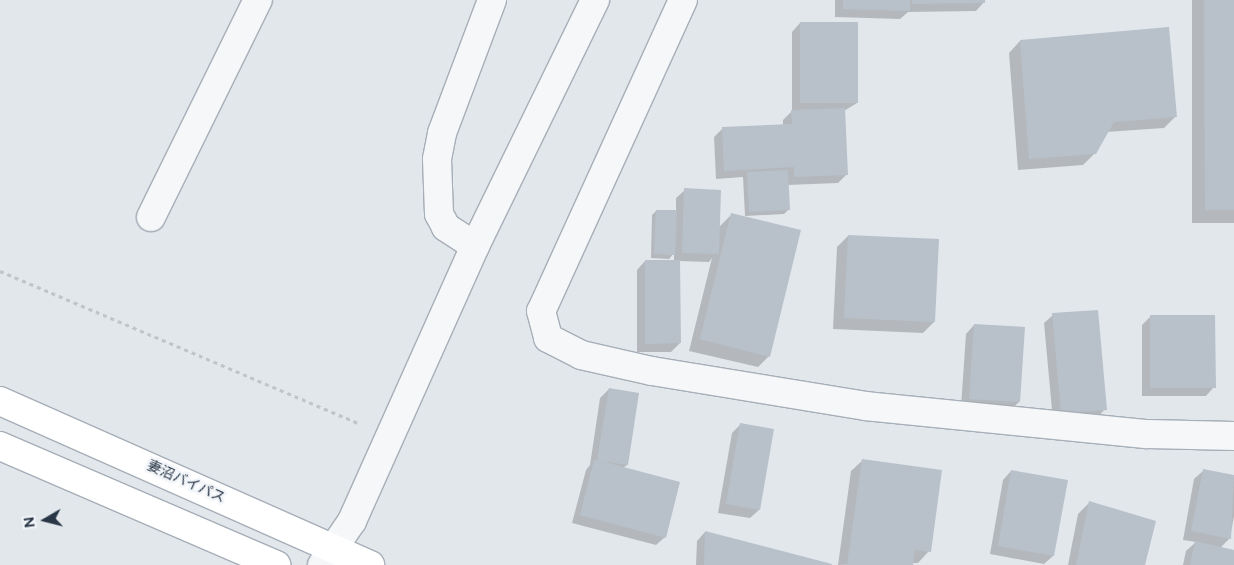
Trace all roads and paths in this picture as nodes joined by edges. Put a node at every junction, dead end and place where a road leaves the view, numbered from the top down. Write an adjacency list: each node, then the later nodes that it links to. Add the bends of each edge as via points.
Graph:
1 (258, 0): 5 (street)
2 (492, 0): 6 (street, via 442,133 436,159 439,214 446,227)
3 (595, 0): 6 (street)
4 (683, 0): 10 (street, via 541,311 548,338 580,354 652,371 865,406 1148,434)
5 (151, 217)
6 (475, 246): 12 (street, via 352,521)
7 (0, 270): 9 (path)
8 (0, 401): 12 (highway, 妻沼バイパス, via 289,527)
9 (358, 423)
10 (1234, 436)
11 (0, 446): 13 (highway)
12 (328, 556): 14 (highway, 妻沼バイパス)
13 (274, 564)
14 (370, 565)

